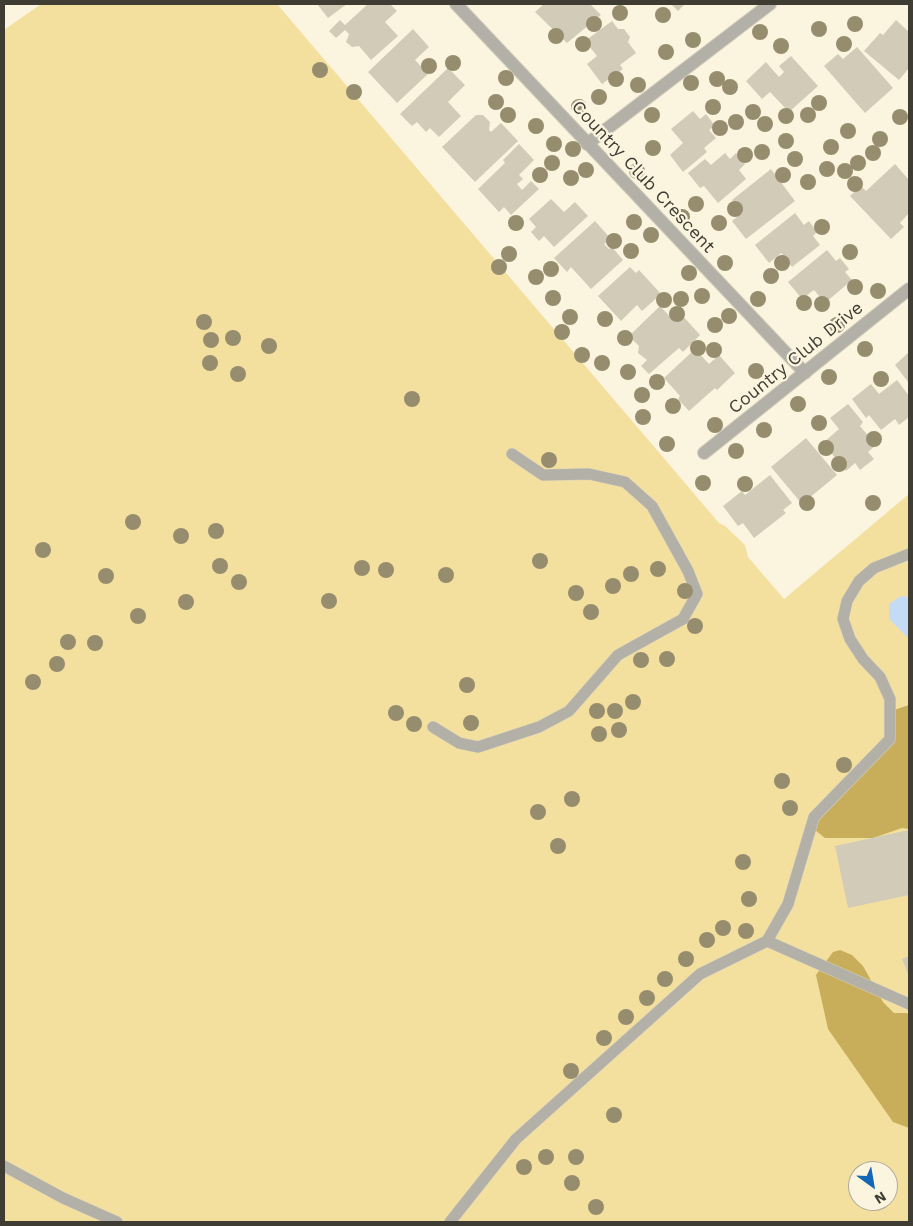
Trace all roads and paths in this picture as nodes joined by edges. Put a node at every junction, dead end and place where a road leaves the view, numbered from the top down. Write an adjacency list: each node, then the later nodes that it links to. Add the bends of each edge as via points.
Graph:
1 (456, 4): 3 (street, Country Club Crescent)
2 (770, 4): 3 (street)
3 (588, 144): 5 (street, Country Club Crescent)
4 (909, 289): 5 (street, Country Club Drive)
5 (805, 373): 6 (street, Country Club Drive)
6 (704, 453)
7 (512, 454): 9 (lane, via 543,475 589,474 625,482 652,506 697,594 683,620 618,655 569,711 539,727 478,747 459,743)
8 (909, 554): 10 (lane, via 874,568 859,581 847,601 843,619 850,639 880,677 890,699 890,739 814,817 788,904)
9 (433, 727)
10 (767, 941): 11 (lane); 14 (lane, via 700,974 516,1139)
11 (909, 1004)
12 (4, 1166): 13 (lane)
13 (117, 1222)
14 (450, 1222)

